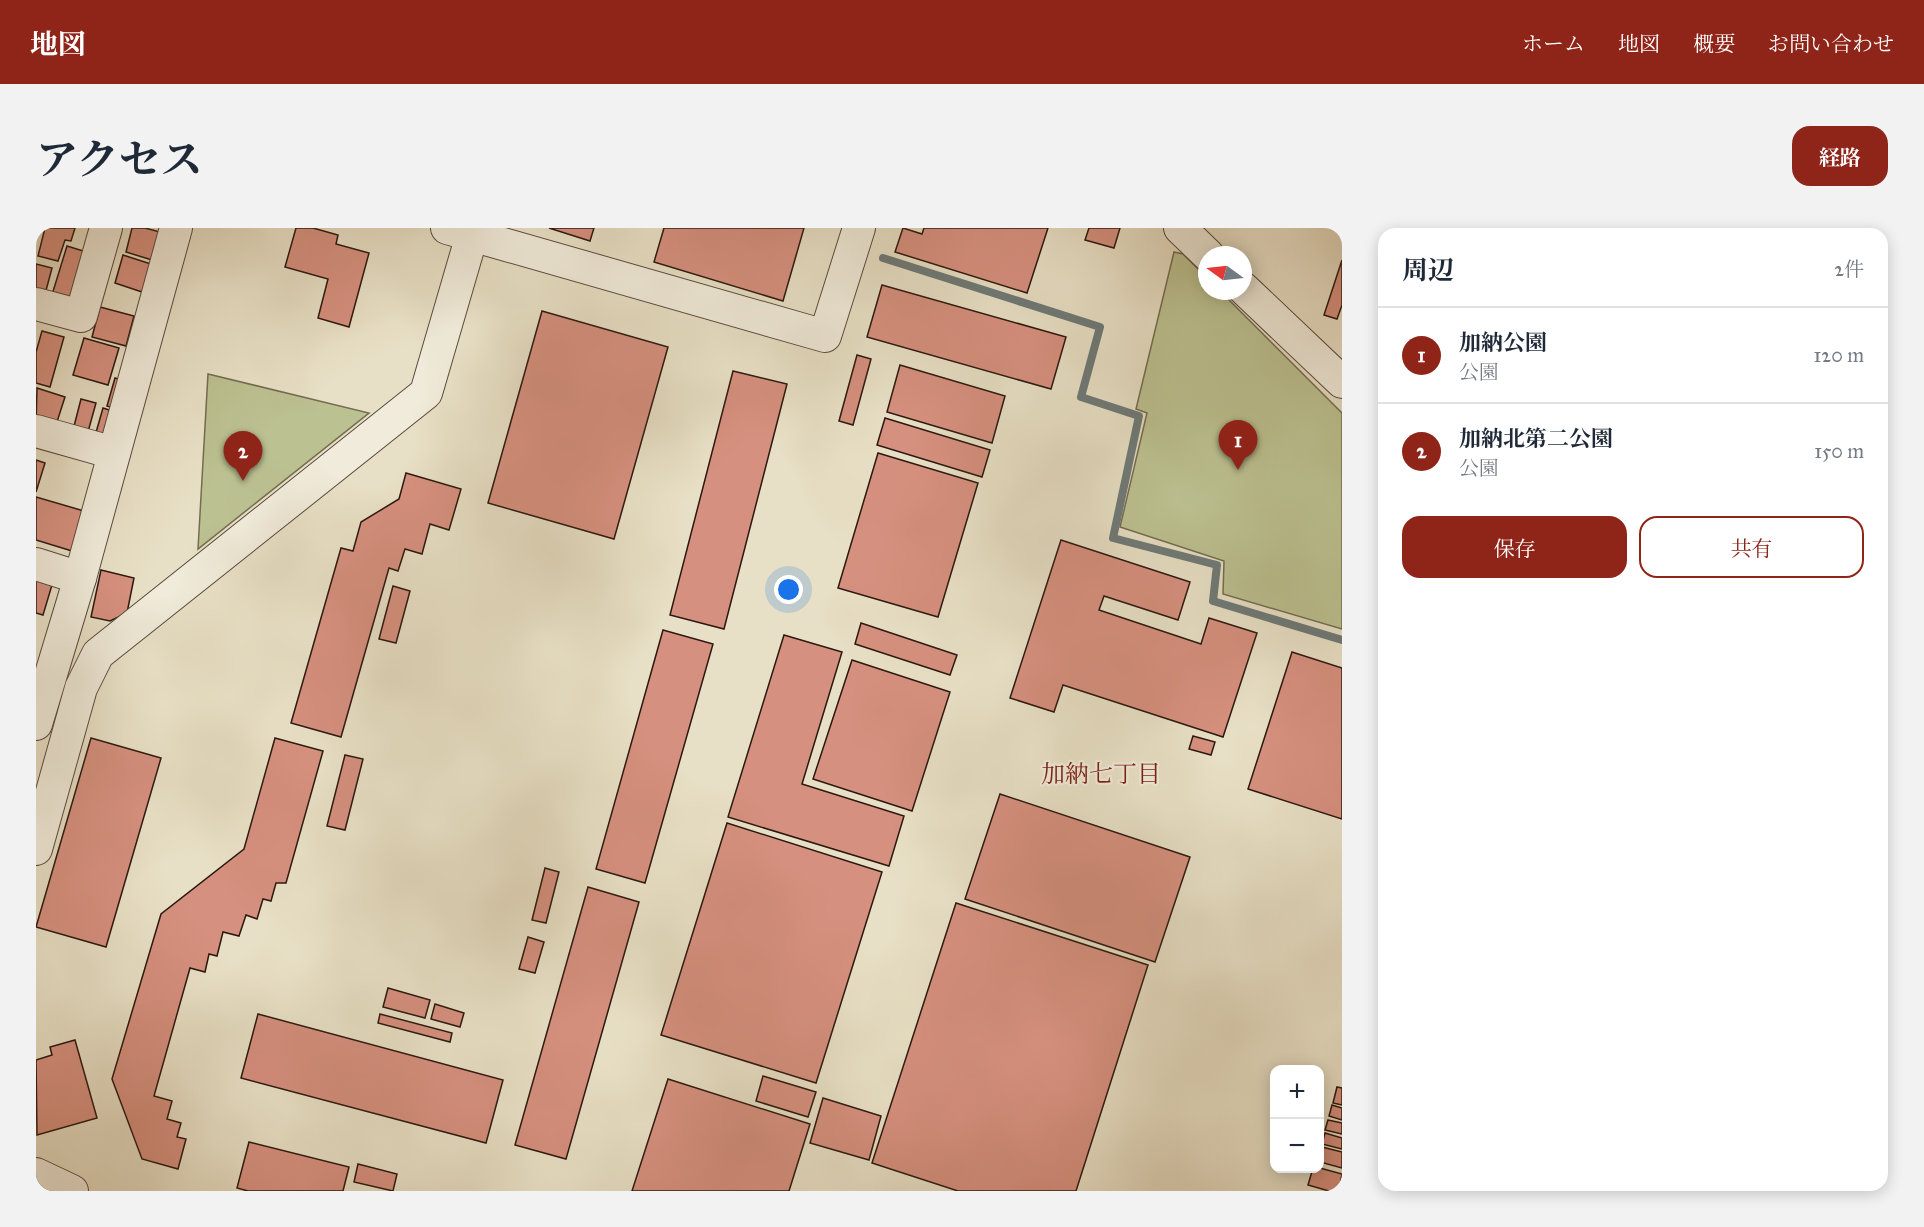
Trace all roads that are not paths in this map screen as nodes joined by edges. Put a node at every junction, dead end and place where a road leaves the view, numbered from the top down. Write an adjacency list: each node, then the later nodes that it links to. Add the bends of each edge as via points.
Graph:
1 (106, 228): 8 (street, via 81,316)
2 (176, 228): 11 (street)
3 (860, 228): 5 (street, via 825,336)
4 (1180, 228): 6 (street)
5 (459, 231): 15 (street, via 426,393 98,654 81,688)
6 (1199, 246)
7 (1252, 297): 9 (street)
8 (36, 304)
9 (1342, 382)
10 (36, 431): 11 (street)
11 (114, 453): 13 (street)
12 (36, 564): 13 (street)
13 (80, 578): 14 (street)
14 (36, 724)
15 (36, 849)
16 (36, 1174): 17 (street)
17 (72, 1191)

